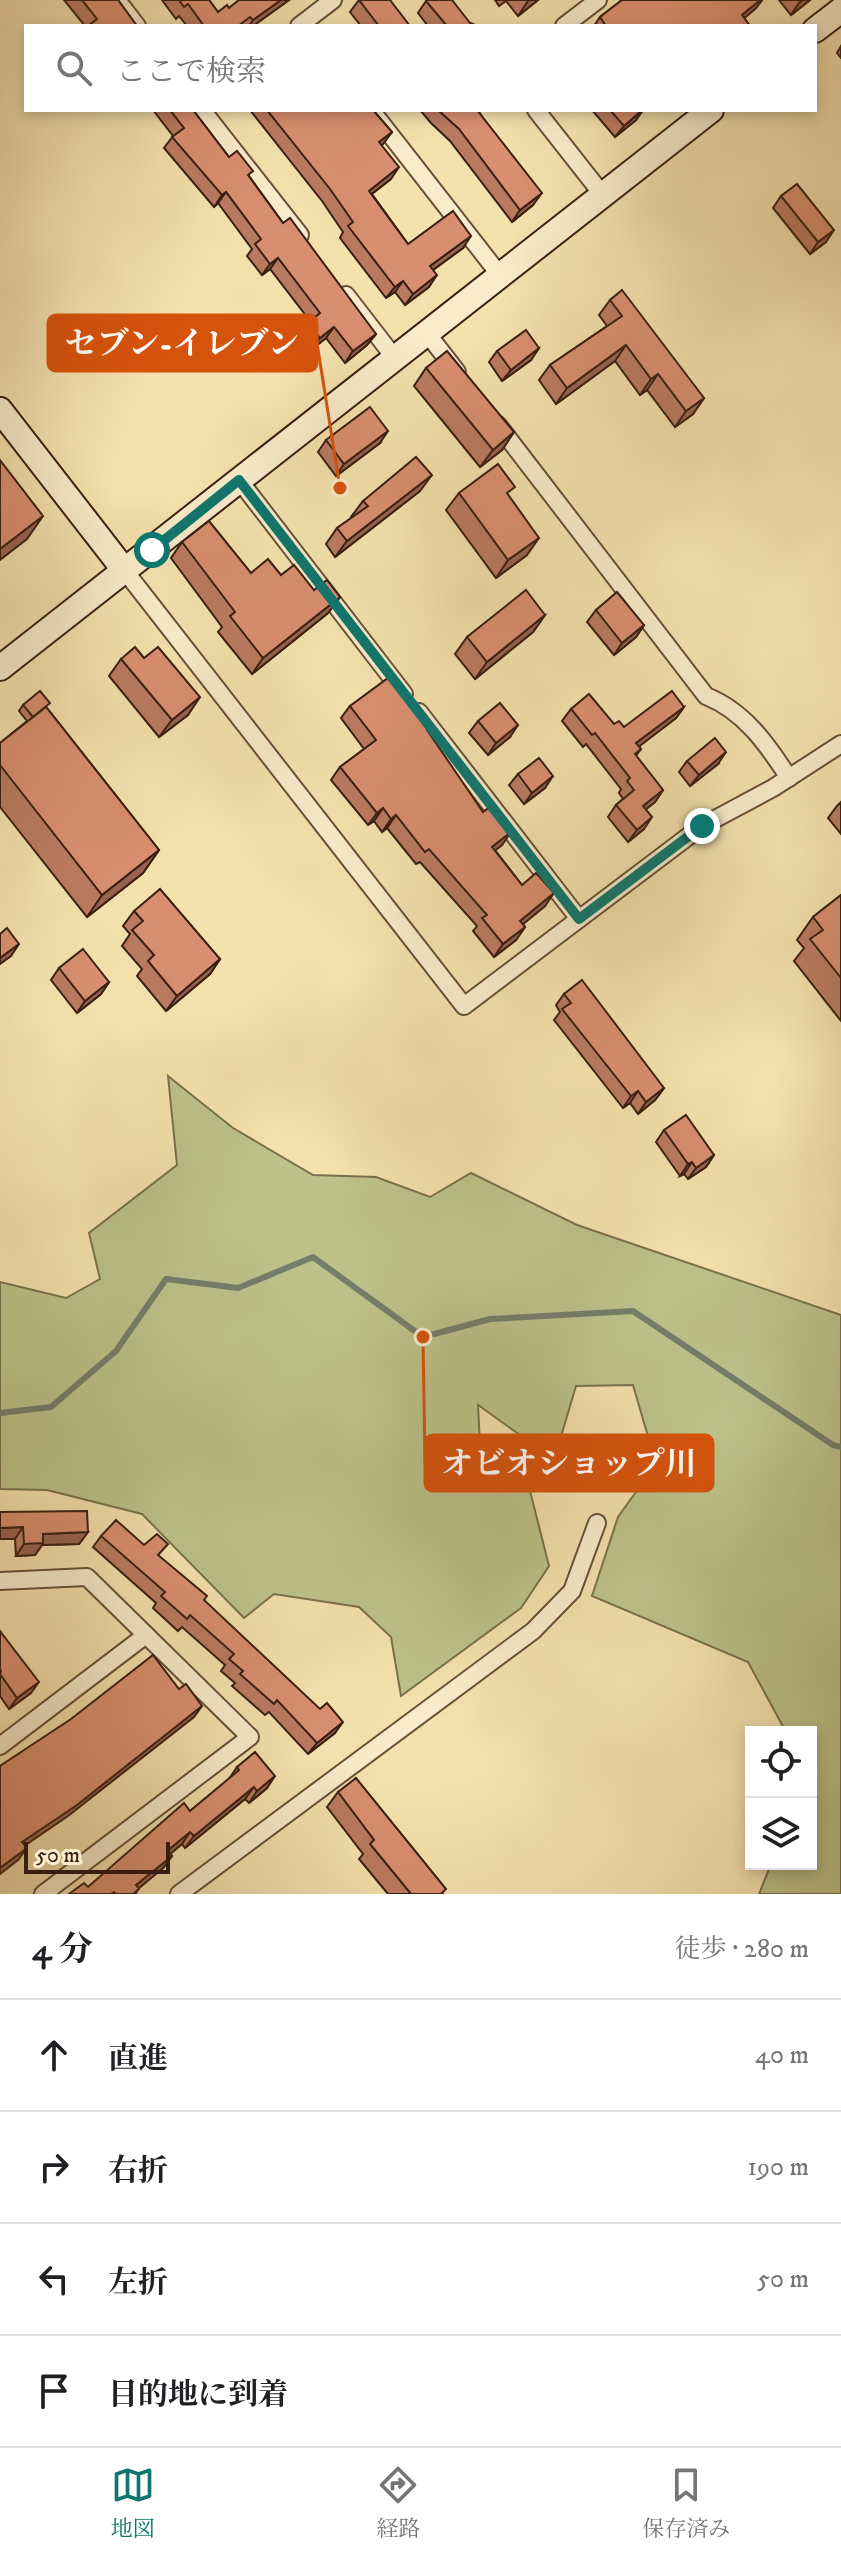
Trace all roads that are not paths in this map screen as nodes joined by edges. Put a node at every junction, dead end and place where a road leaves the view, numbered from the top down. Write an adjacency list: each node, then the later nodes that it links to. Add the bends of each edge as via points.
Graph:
1 (117, 0): 6 (street)
2 (333, 0): 7 (street)
3 (598, 0): 8 (street)
4 (835, 0): 5 (street)
5 (841, 9): 9 (street)
6 (135, 24)
7 (303, 24)
8 (567, 24)
9 (817, 28)
10 (204, 112): 15 (street)
11 (373, 112): 16 (street)
12 (538, 112): 14 (street)
13 (708, 112): 14 (street)
14 (602, 194): 16 (street)
15 (308, 246)
16 (499, 274): 18 (street)
17 (336, 283): 19 (street)
18 (426, 332): 19 (street); 20 (street)
19 (394, 357): 23 (street)
20 (465, 382)
21 (484, 407): 27 (street, via 706,696 751,727)
22 (0, 410): 24 (street)
23 (239, 480): 24 (street); 28 (street)
24 (125, 571): 25 (street); 28 (street, via 464,1006)
25 (0, 668)
26 (841, 744): 27 (street)
27 (789, 778): 28 (street, via 702,826)
28 (579, 919)
29 (597, 1523): 34 (street, via 572,1591 533,1631)
30 (0, 1581): 31 (street, via 87,1577)
31 (146, 1635): 32 (street); 33 (street, via 250,1737)
32 (0, 1745)
33 (43, 1894)
34 (179, 1894)

